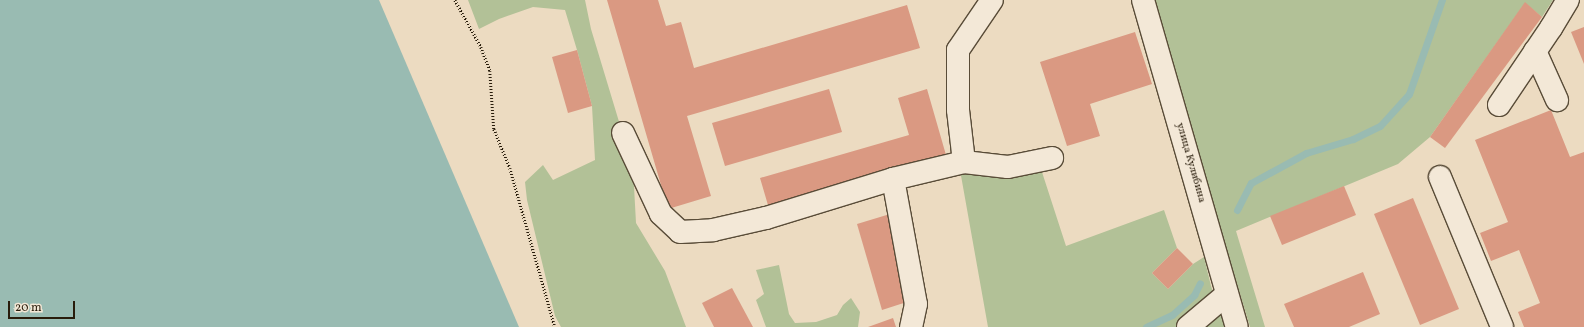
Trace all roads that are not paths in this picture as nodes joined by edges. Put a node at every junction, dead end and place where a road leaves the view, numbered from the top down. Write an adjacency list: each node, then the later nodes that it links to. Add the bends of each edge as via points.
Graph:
1 (992, 0): 9 (street, via 958,50 958,110)
2 (1143, 0): 12 (street, улица Кулибина)
3 (1568, 0): 4 (street)
4 (1535, 51): 5 (street); 6 (street)
5 (1557, 100)
6 (1499, 105)
7 (623, 133): 11 (street, via 661,214 680,232 713,230 766,218)
8 (1052, 158): 9 (street, via 1008,167)
9 (964, 162): 11 (street)
10 (1440, 177): 16 (street)
11 (893, 180): 13 (street, via 916,304)
12 (1227, 294): 14 (street); 15 (street, улица Кулибина)
13 (911, 327)
14 (1188, 327)
15 (1237, 327)
16 (1502, 327)

